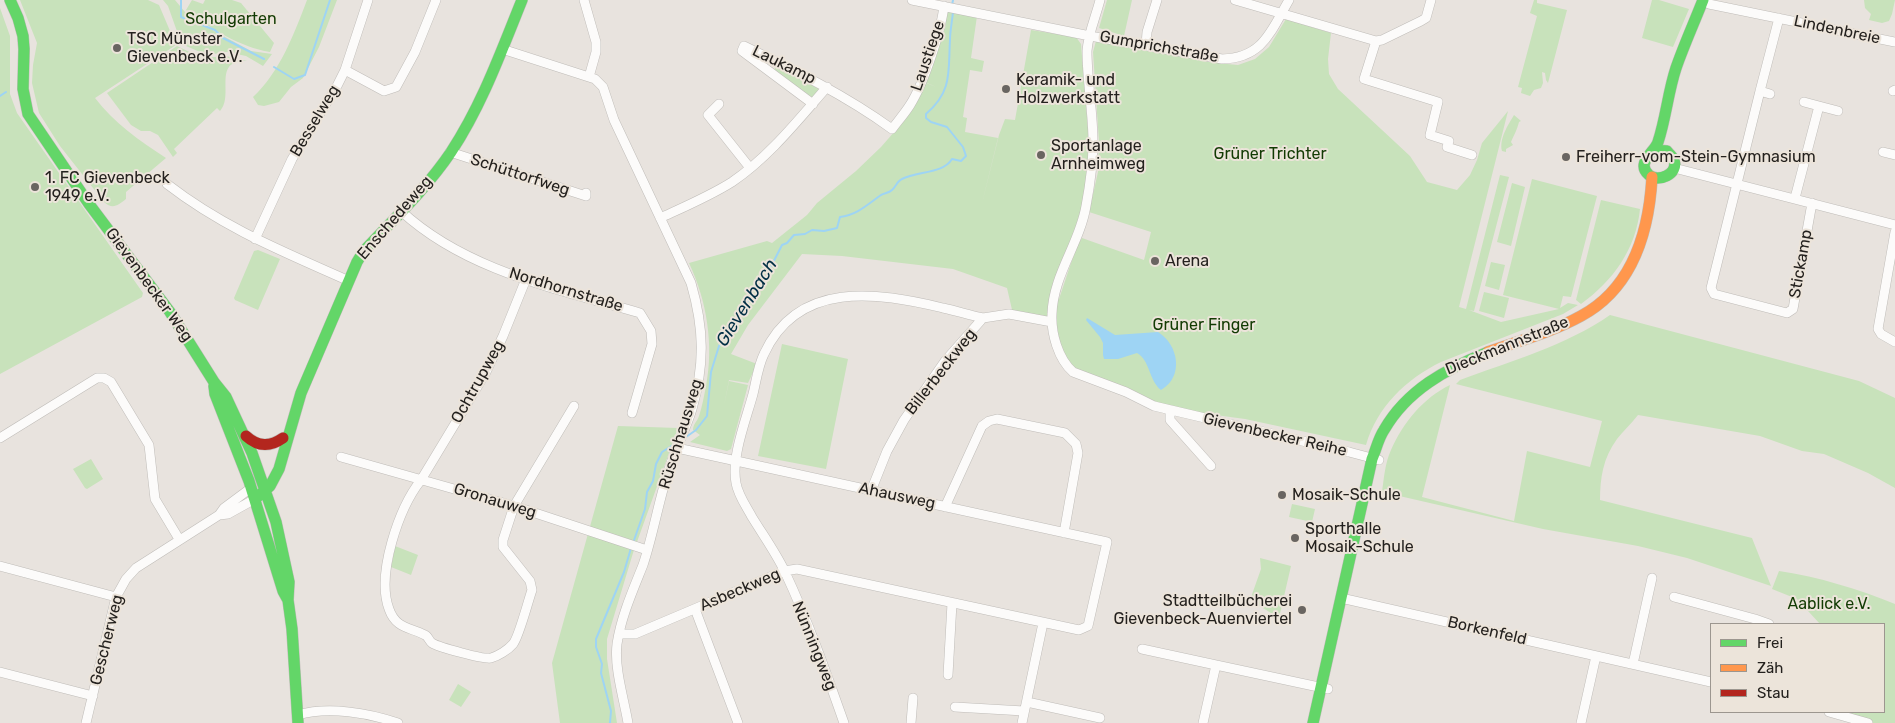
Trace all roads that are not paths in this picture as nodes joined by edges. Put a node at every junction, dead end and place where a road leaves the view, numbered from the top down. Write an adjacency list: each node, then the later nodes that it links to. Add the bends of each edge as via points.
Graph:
1 (10, 0): 55 (street, Gievenbecker Weg, via 22,34 22,97 28,114 89,204 174,318)
2 (368, 0): 21 (street, Besselweg)
3 (436, 0): 21 (street, via 415,52 396,87 384,91)
4 (522, 0): 20 (street, Enschedeweg)
5 (584, 0): 22 (street, via 596,52)
6 (912, 0): 13 (street, Gumprichstraße)
7 (1100, 0): 16 (street, Gievenbecker Reihe)
8 (1157, 0): 19 (street)
9 (1235, 0): 14 (street)
10 (1289, 0): 14 (street, Gumprichstraße)
11 (1431, 0): 17 (street, via 1426,18)
12 (1707, 1): 15 (street, Lindenbreie); 32 (street, Dieckmannstraße, via 1676,69)
13 (945, 7): 16 (street, Gumprichstraße); 31 (street, Laustiege, via 922,82)
14 (1281, 14): 17 (street); 19 (street, Gumprichstraße, via 1262,45 1243,57 1222,59)
15 (1779, 18): 18 (street, Lindenbreie); 24 (street, Lindenbreie)
16 (1090, 36): 19 (street, Gumprichstraße); 53 (street, Gievenbecker Reihe, via 1087,51 1092,172 1086,208 1056,289)
17 (1376, 40): 35 (street, via 1364,79 1438,102 1430,135 1449,141 1447,147)
18 (1895, 42)
19 (1146, 46)
20 (502, 49): 22 (street, Rüschhausweg); 33 (street, Enschedeweg, via 472,117)
21 (344, 70): 49 (street, Besselweg, via 292,159)
22 (588, 77): 46 (street, Rüschhausweg, via 603,87 614,120)
23 (827, 87): 28 (street, Laukamp); 28 (street, Laukamp, via 744,46 742,50); 31 (street, Laukamp)
24 (1760, 92): 25 (street); 41 (street, Lindenbreie)
25 (1770, 94)
26 (1804, 102): 29 (street)
27 (719, 104): 37 (street, via 708,115)
28 (813, 104): 37 (street, Laukamp)
29 (1819, 106): 30 (street); 43 (street)
30 (1838, 111)
31 (892, 130)
32 (1662, 151): 38 (street, via 1674,160); 39 (street, Dieckmannstraße, via 1649,154 1645,162 1646,169)
33 (450, 152): 42 (street, Schüttorfweg, via 586,196); 45 (street, Enschedeweg)
34 (1883, 152): 36 (street)
35 (1472, 155)
36 (1895, 155)
37 (750, 168): 46 (street, Laukamp, via 717,190)
38 (1674, 168): 39 (street, via 1669,175); 41 (street)
39 (1657, 178): 65 (street, Dieckmannstraße, via 1644,256 1631,280 1613,300 1577,326 1462,370 1432,386 1397,422)
40 (167, 184): 49 (street, via 213,216)
41 (1737, 184): 43 (street); 44 (street, Stickamp, via 1711,288 1714,294 1787,313 1793,309)
42 (586, 193)
43 (1796, 198): 44 (street)
44 (1812, 203): 47 (street)
45 (401, 211): 50 (street, Nordhornstraße, via 462,254); 51 (street, Enschedeweg, via 363,252)
46 (660, 218): 63 (street, Rüschhausweg, via 691,283 701,325 698,386)
47 (1895, 225)
48 (1895, 232): 54 (street, via 1878,329 1880,334)
49 (255, 239): 51 (street)
50 (526, 279): 58 (street, Nordhornstraße, via 640,313 645,319 651,330 652,344); 69 (street, Ochtrupweg, via 484,374)
51 (347, 280): 59 (street, Enschedeweg)
52 (983, 318): 53 (street, Billerbeckweg, via 1009,314); 66 (street, Nünningweg, via 917,303 859,296 831,298 810,305 785,325 763,355); 71 (street, Billerbeckweg, via 945,361 904,420)
53 (1052, 322): 57 (street, Gievenbecker Reihe, via 1062,359 1073,372)
54 (1895, 342)
55 (214, 382): 60 (street, Gievenbecker Weg); 70 (street, Gievenbecker Weg, via 215,394)
56 (574, 406): 74 (street)
57 (1170, 410): 65 (street, Gievenbecker Reihe); 67 (street, Gievenbecker Reihe, via 1170,420)
58 (632, 413)
59 (292, 422): 62 (street, Enschedeweg); 72 (street, Enschedeweg, via 276,477)
60 (245, 435): 62 (street, via 262,445 273,444); 68 (street, Gievenbecker Weg)
61 (0, 438): 78 (street, via 97,378 104,378 111,382 149,445 155,499)
62 (283, 438): 68 (street, Enschedeweg)
63 (677, 448): 66 (street, Ahausweg); 79 (street, Rüschhausweg)
64 (341, 457): 69 (street, Gronauweg)
65 (1376, 460): 86 (street, Dieckmannstraße)
66 (735, 461): 71 (street, Ahausweg); 82 (street, Nünningweg, via 736,483 743,501)
67 (1211, 466)
68 (262, 478): 70 (street, Enschedeweg); 72 (street, Gievenbecker Weg)
69 (421, 480): 74 (street, Gronauweg); 74 (street, Ochtrupweg, via 413,490 392,540 386,569 389,610 403,627 426,635 432,643 481,658 490,659 514,643 532,590 530,582 503,547)
70 (251, 488): 73 (street, Gievenbecker Weg); 76 (street, Gescherweg)
71 (871, 491): 75 (street, Ahausweg)
72 (266, 492): 73 (street, Enschedeweg); 87 (street, Gievenbecker Weg, via 287,572)
73 (255, 499): 76 (street, Gescherweg, via 228,514); 87 (street, Gievenbecker Weg)
74 (514, 506): 79 (street, Gronauweg)
75 (945, 507): 77 (street, Ahausweg); 77 (street, via 982,426 989,421 997,419 1065,433 1076,444 1078,453)
76 (219, 515): 78 (street, Gescherweg)
77 (1064, 532): 80 (street, Ahausweg, via 1107,542)
78 (179, 539): 85 (street, Gescherweg, via 136,568)
79 (647, 550): 92 (street, Rüschhausweg)
80 (1105, 552): 90 (street, Asbeckweg, via 1088,626 1079,630)
81 (0, 566): 85 (street)
82 (784, 571): 88 (street, Asbeckweg, via 797,569); 89 (street, Asbeckweg); 112 (street, Nünningweg)
83 (1652, 578): 95 (street)
84 (1674, 597): 91 (street)
85 (116, 598): 101 (street, Gescherweg)
86 (1344, 599): 94 (street, Borkenfeld); 100 (street, Dieckmannstraße)
87 (288, 600): 107 (street)
88 (952, 603): 90 (street, Asbeckweg); 98 (street)
89 (695, 610): 92 (street, Asbeckweg, via 635,634); 111 (street)
90 (1043, 623): 103 (street)
91 (1767, 623)
92 (619, 634): 110 (street, Rüschhausweg, via 617,654)
93 (1142, 649): 96 (street)
94 (1596, 656): 95 (street, Borkenfeld); 118 (street)
95 (1633, 664): 99 (street, Borkenfeld)
96 (1216, 665): 100 (street); 115 (street)
97 (0, 672): 101 (street, Gescherweg)
98 (948, 675)
99 (1710, 682)
100 (1324, 689): 116 (street, Dieckmannstraße); 117 (street, Dieckmannstraße)
101 (93, 696): 108 (street, Gescherweg)
102 (913, 698): 113 (street)
103 (1026, 706): 104 (street); 106 (street); 114 (street)
104 (956, 707)
105 (1833, 713): 119 (street)
106 (1100, 718)
107 (298, 719): 109 (street, via 304,713 355,713)
108 (86, 723)
109 (398, 723)
110 (628, 723)
111 (738, 723)
112 (844, 723)
113 (911, 723)
114 (1022, 723)
115 (1203, 723)
116 (1313, 723)
117 (1320, 723)
118 (1581, 723)
119 (1868, 723)

